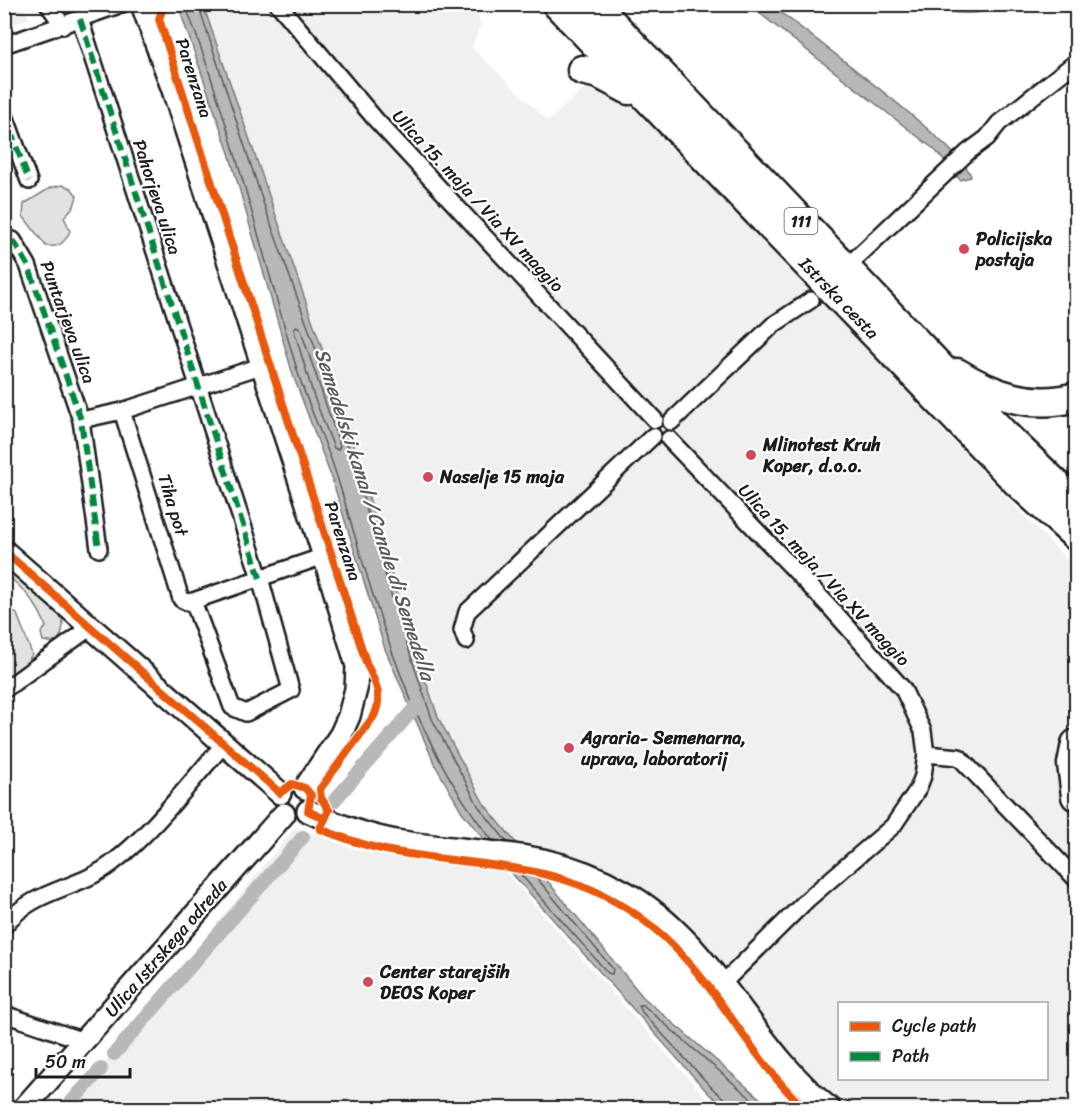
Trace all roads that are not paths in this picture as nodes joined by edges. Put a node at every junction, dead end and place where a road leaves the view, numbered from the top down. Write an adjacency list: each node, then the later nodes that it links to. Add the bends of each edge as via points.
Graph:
1 (48, 4): 8 (street)
2 (122, 4): 7 (street)
3 (278, 4): 24 (street, Ulica 15. maja / Via XV maggio, via 376,120)
4 (556, 4): 12 (highway, Istrska cesta / 111)
5 (594, 4): 18 (highway, Istrska cesta / 111)
6 (141, 6): 19 (street, via 173,90)
7 (80, 20): 8 (street); 20 (street, Pahorjeva ulica)
8 (63, 26): 9 (street)
9 (4, 45)
10 (1077, 62): 16 (street, via 999,123)
11 (582, 70): 12 (highway, via 612,80)
12 (652, 104): 27 (highway, Istrska cesta / 111)
13 (4, 113): 14 (street)
14 (29, 182)
15 (13, 240): 23 (street, Puntarjeva ulica, via 28,265)
16 (855, 259)
17 (811, 300): 25 (street, via 773,325)
18 (929, 356): 21 (highway, via 993,392 1018,400); 28 (highway, Istrska cesta / 111)
19 (261, 366): 20 (street); 32 (street)
20 (197, 387): 22 (street); 34 (street, Pahorjeva ulica)
21 (1077, 397)
22 (122, 411): 23 (street); 35 (street, Tiha pot, via 181,599)
23 (81, 420): 30 (street, Puntarjeva ulica)
24 (655, 420): 25 (street); 26 (street, via 651,426)
25 (671, 422): 26 (street, via 674,431)
26 (661, 438): 37 (street, via 467,612 462,630); 41 (street, Ulica 15. maja / Via XV maggio, via 828,605 903,689 923,730)
27 (1018, 483): 29 (highway, Istrska cesta / 111); 33 (highway, via 1034,514)
28 (1077, 503)
29 (1077, 536)
30 (99, 549)
31 (4, 551): 36 (street)
32 (324, 556): 34 (street); 42 (street, via 357,666 356,689 341,734)
33 (1077, 558)
34 (260, 578): 35 (street); 35 (street, Pahorjeva ulica, via 291,690 246,713 232,707)
35 (193, 601)
36 (92, 627): 38 (street); 43 (street)
37 (466, 641)
38 (4, 690)
39 (1077, 744): 44 (highway, via 1072,764)
40 (219, 750): 48 (street, via 112,864 93,876 47,892)
41 (926, 754): 47 (street, via 958,757); 49 (street, Ulica 15. maja / Via XV maggio, via 918,789 893,826 808,899)
42 (305, 788): 43 (street, via 292,784); 45 (street, via 311,795)
43 (280, 793): 46 (street, via 278,804)
44 (1077, 796)
45 (308, 811): 46 (street, via 297,818); 49 (street, via 335,824 401,842 510,852 550,860 608,882 651,909 675,930)
46 (284, 814): 51 (street, Ulica Istrskega odreda)
47 (1077, 879)
48 (4, 926)
49 (722, 984): 53 (street, via 769,1049)
50 (4, 1014): 51 (street)
51 (84, 1041): 52 (street, Ulica Istrskega odreda)
52 (24, 1108)
53 (829, 1108)

